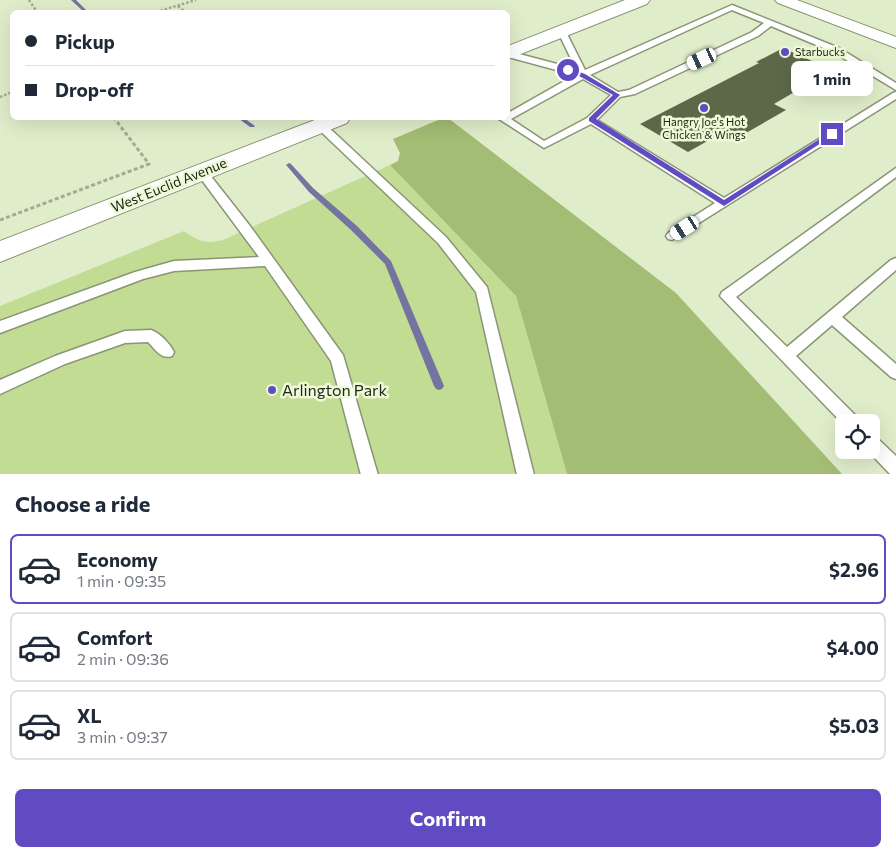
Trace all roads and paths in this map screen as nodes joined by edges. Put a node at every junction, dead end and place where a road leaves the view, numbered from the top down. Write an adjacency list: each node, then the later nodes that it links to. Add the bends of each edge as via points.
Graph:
1 (196, 0): 4 (path)
2 (641, 0): 8 (main road)
3 (783, 0): 9 (street)
4 (177, 5): 5 (path); 6 (path)
5 (162, 10)
6 (183, 10)
7 (770, 23): 12 (lane, via 732,7); 13 (lane, via 836,50); 14 (lane, via 755,34 632,92)
8 (562, 32): 10 (main road); 12 (lane)
9 (896, 43)
10 (510, 52)
11 (510, 54): 12 (lane)
12 (583, 75): 14 (lane); 16 (lane)
13 (896, 87)
14 (616, 95): 19 (lane)
15 (896, 95): 23 (lane)
16 (510, 115)
17 (116, 120): 24 (path, via 149,164)
18 (506, 120): 19 (lane, via 544,145)
19 (592, 120): 23 (lane)
20 (329, 121): 21 (main road, West Euclid Avenue); 39 (lane, via 442,240 482,291)
21 (202, 172): 26 (main road, West Euclid Avenue); 27 (lane)
22 (896, 172): 32 (lane, via 727,296)
23 (724, 204): 25 (lane)
24 (0, 220)
25 (672, 236)
26 (0, 252)
27 (267, 260): 30 (lane, via 174,266 140,275); 38 (lane, via 338,359)
28 (896, 263): 29 (lane)
29 (832, 317): 32 (lane); 33 (lane)
30 (0, 327)
31 (166, 352): 34 (lane, via 151,336 125,337 60,360)
32 (786, 356): 35 (lane)
33 (896, 373)
34 (0, 387)
35 (843, 414)
36 (880, 452): 37 (lane)
37 (896, 468)
38 (370, 474)
39 (526, 474)

